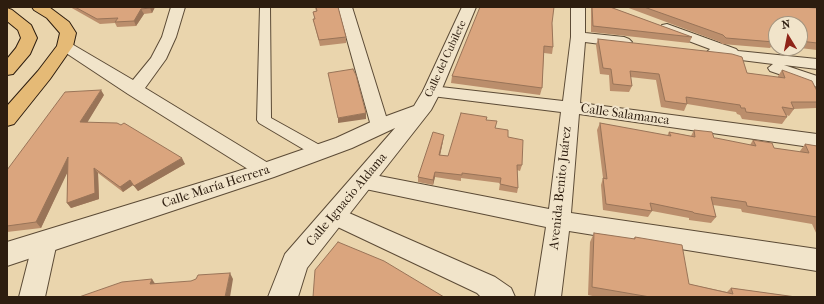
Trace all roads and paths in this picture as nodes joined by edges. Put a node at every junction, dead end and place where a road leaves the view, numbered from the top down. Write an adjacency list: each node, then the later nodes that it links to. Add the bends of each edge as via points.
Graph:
1 (39, 7): 11 (main road, via 63,25 68,33)
2 (178, 7): 17 (street, via 169,37 158,59)
3 (265, 7): 23 (street, via 264,120)
4 (345, 7): 21 (street)
5 (469, 7): 18 (street, Calle del Cubilete)
6 (578, 7): 9 (street, Avenida Benito Juárez)
7 (8, 14): 15 (main road, via 26,28 29,38 24,50)
8 (652, 23): 13 (street)
9 (578, 37): 10 (street); 19 (street, Avenida Benito Juárez)
10 (639, 44)
11 (66, 46): 17 (street); 20 (main road)
12 (684, 50): 13 (street)
13 (745, 57): 14 (street); 16 (street)
14 (817, 64)
15 (7, 70)
16 (817, 82)
17 (134, 90): 24 (street)
18 (426, 101): 19 (street, Calle Salamanca); 21 (street, Calle María Herrera); 25 (street, Calle Ignacio Aldama)
19 (570, 107): 22 (street, Calle Salamanca); 27 (street, Avenida Benito Juárez)
20 (7, 118)
21 (380, 126): 23 (street, Calle María Herrera)
22 (817, 141)
23 (320, 152): 24 (street, Calle María Herrera)
24 (266, 172): 28 (street, Calle María Herrera)
25 (364, 181): 26 (street, Calle Ignacio Aldama); 27 (street)
26 (333, 215): 32 (street, Calle Ignacio Aldama, via 295,262); 33 (street, via 486,285)
27 (559, 220): 30 (street); 34 (street, Avenida Benito Juárez)
28 (45, 242): 29 (street, Calle María Herrera); 31 (street)
29 (7, 254)
30 (817, 260)
31 (32, 297)
32 (283, 297)
33 (502, 297)
34 (548, 297)

